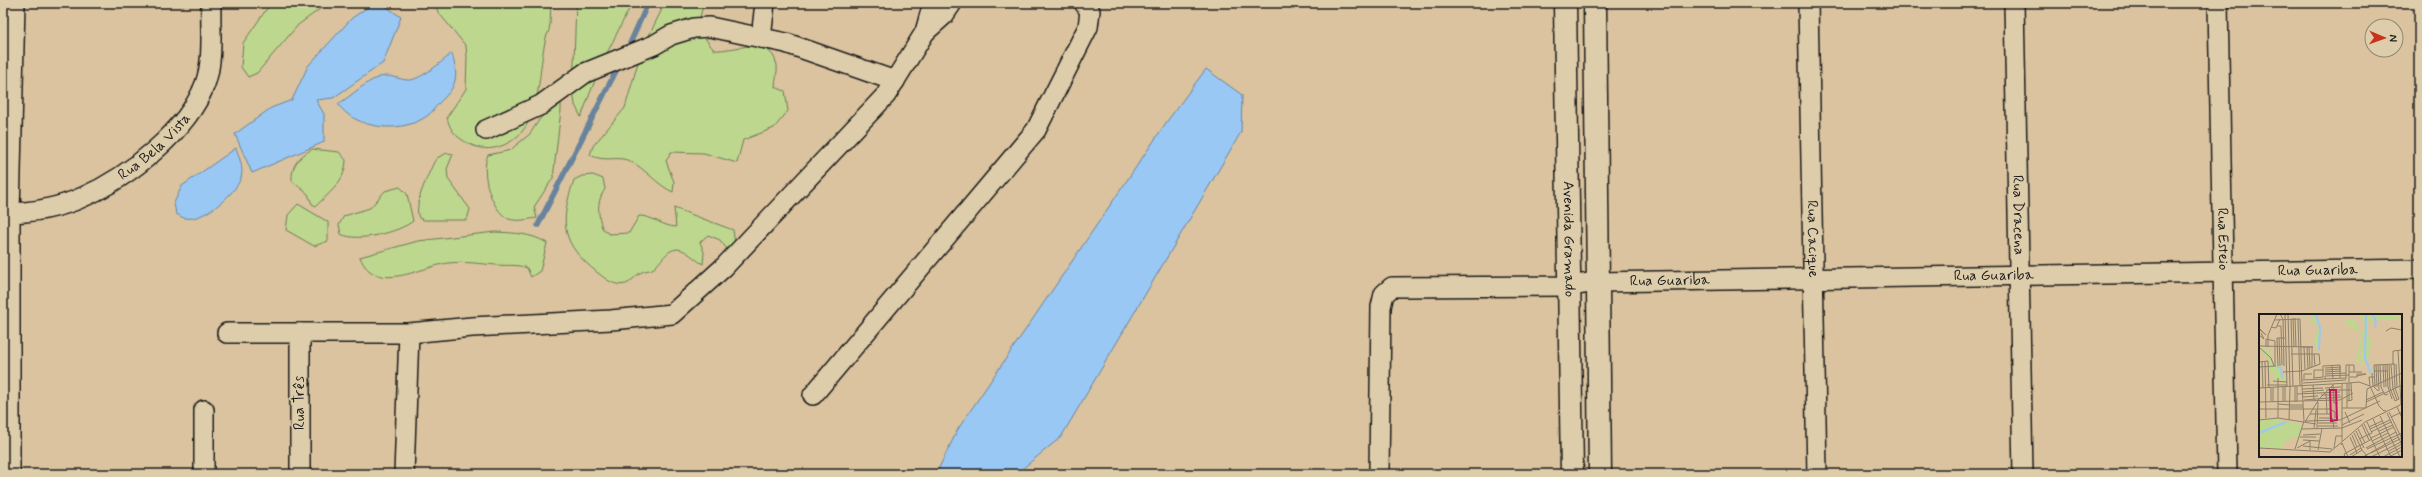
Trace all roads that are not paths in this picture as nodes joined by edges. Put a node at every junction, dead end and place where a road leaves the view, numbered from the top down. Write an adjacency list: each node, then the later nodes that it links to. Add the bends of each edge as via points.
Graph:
1 (15, 3): 16 (street)
2 (211, 3): 16 (street, Rua Bela Vista, via 206,82 200,96 172,135 136,166 83,197 28,212)
3 (766, 3): 13 (street)
4 (933, 3): 12 (street)
5 (952, 3): 12 (street, via 944,15)
6 (1084, 3): 26 (street, via 1090,11 1088,27 1036,130)
7 (1565, 3): 22 (street, Avenida Gramado)
8 (1596, 3): 21 (street, Avenida Gramado)
9 (1808, 3): 20 (street, Rua Cacique)
10 (2014, 3): 19 (street, Rua Dracena)
11 (2218, 3): 18 (street, Rua Esteio)
12 (924, 32): 14 (street)
13 (761, 38): 14 (street); 15 (street, via 710,27 694,28 671,35 654,46 585,73 541,105)
14 (895, 81): 25 (street, via 886,95 724,268 672,314)
15 (486, 130)
16 (6, 213): 28 (street)
17 (2419, 269): 18 (street, Rua Guariba)
18 (2222, 271): 19 (street, Rua Guariba); 38 (street, Rua Esteio)
19 (2021, 275): 20 (street, Rua Guariba); 37 (street, Rua Dracena)
20 (1813, 278): 21 (street, Rua Guariba); 36 (street, Rua Cacique)
21 (1597, 282): 22 (street, Rua Guariba); 35 (street, Avenida Gramado)
22 (1569, 286): 33 (street, Rua Guariba, via 1392,287 1384,294 1381,307); 34 (street, Avenida Gramado)
23 (228, 333): 24 (street)
24 (300, 333): 25 (street); 31 (street, Rua Três)
25 (409, 333): 32 (street)
26 (813, 396)
27 (204, 410): 30 (street)
28 (6, 428): 29 (street)
29 (14, 473)
30 (204, 474)
31 (300, 474)
32 (404, 474)
33 (1379, 474)
34 (1572, 474)
35 (1600, 474)
36 (1816, 474)
37 (2024, 474)
38 (2227, 474)

